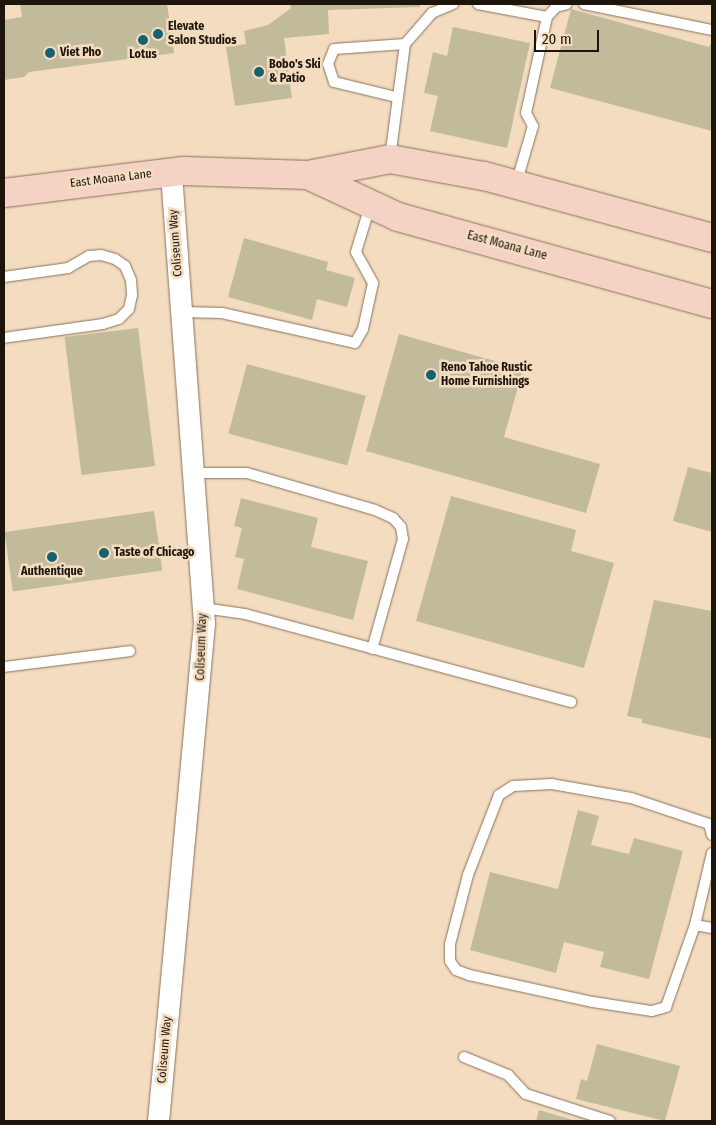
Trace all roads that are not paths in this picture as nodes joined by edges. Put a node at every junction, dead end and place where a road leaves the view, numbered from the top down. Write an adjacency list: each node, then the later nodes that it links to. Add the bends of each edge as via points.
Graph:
1 (453, 4): 7 (lane, via 432,13)
2 (478, 4): 5 (lane)
3 (568, 4): 5 (lane, via 556,7)
4 (584, 4): 6 (lane)
5 (547, 18): 12 (lane, via 526,113 533,126)
6 (712, 30)
7 (405, 44): 8 (lane); 8 (lane, via 334,50 328,64 334,82)
8 (396, 97): 9 (lane)
9 (390, 160): 11 (main road, East Moana Lane); 12 (main road, East Moana Lane, via 453,169)
10 (171, 172): 11 (main road, East Moana Lane); 13 (main road, East Moana Lane); 18 (street, Coliseum Way)
11 (308, 175): 14 (main road, East Moana Lane)
12 (516, 184): 15 (main road, East Moana Lane)
13 (4, 193)
14 (370, 205): 17 (main road, East Moana Lane, via 415,222); 18 (lane, via 356,252 373,283 363,329 355,343 222,313)
15 (712, 238)
16 (4, 277): 19 (lane, via 68,268 89,256 115,259 125,266 131,280 129,309 119,319)
17 (712, 304)
18 (181, 312): 20 (street, Coliseum Way)
19 (4, 338)
20 (193, 473): 21 (street, Coliseum Way); 22 (lane, via 247,473 375,510 392,518 401,528 403,539)
21 (203, 608): 22 (lane, via 245,614); 31 (street, Coliseum Way, via 203,655)
22 (372, 649): 25 (lane)
23 (130, 651): 24 (lane)
24 (4, 666)
25 (571, 702)
26 (712, 835): 28 (lane, via 709,824 631,798 552,784 513,786 499,795 468,875 450,944 450,961 456,970 469,975 652,1012 666,1007)
27 (712, 853): 28 (lane)
28 (695, 925): 29 (lane)
29 (712, 928)
30 (464, 1057): 32 (lane, via 508,1074 526,1094)
31 (158, 1121)
32 (610, 1121)

